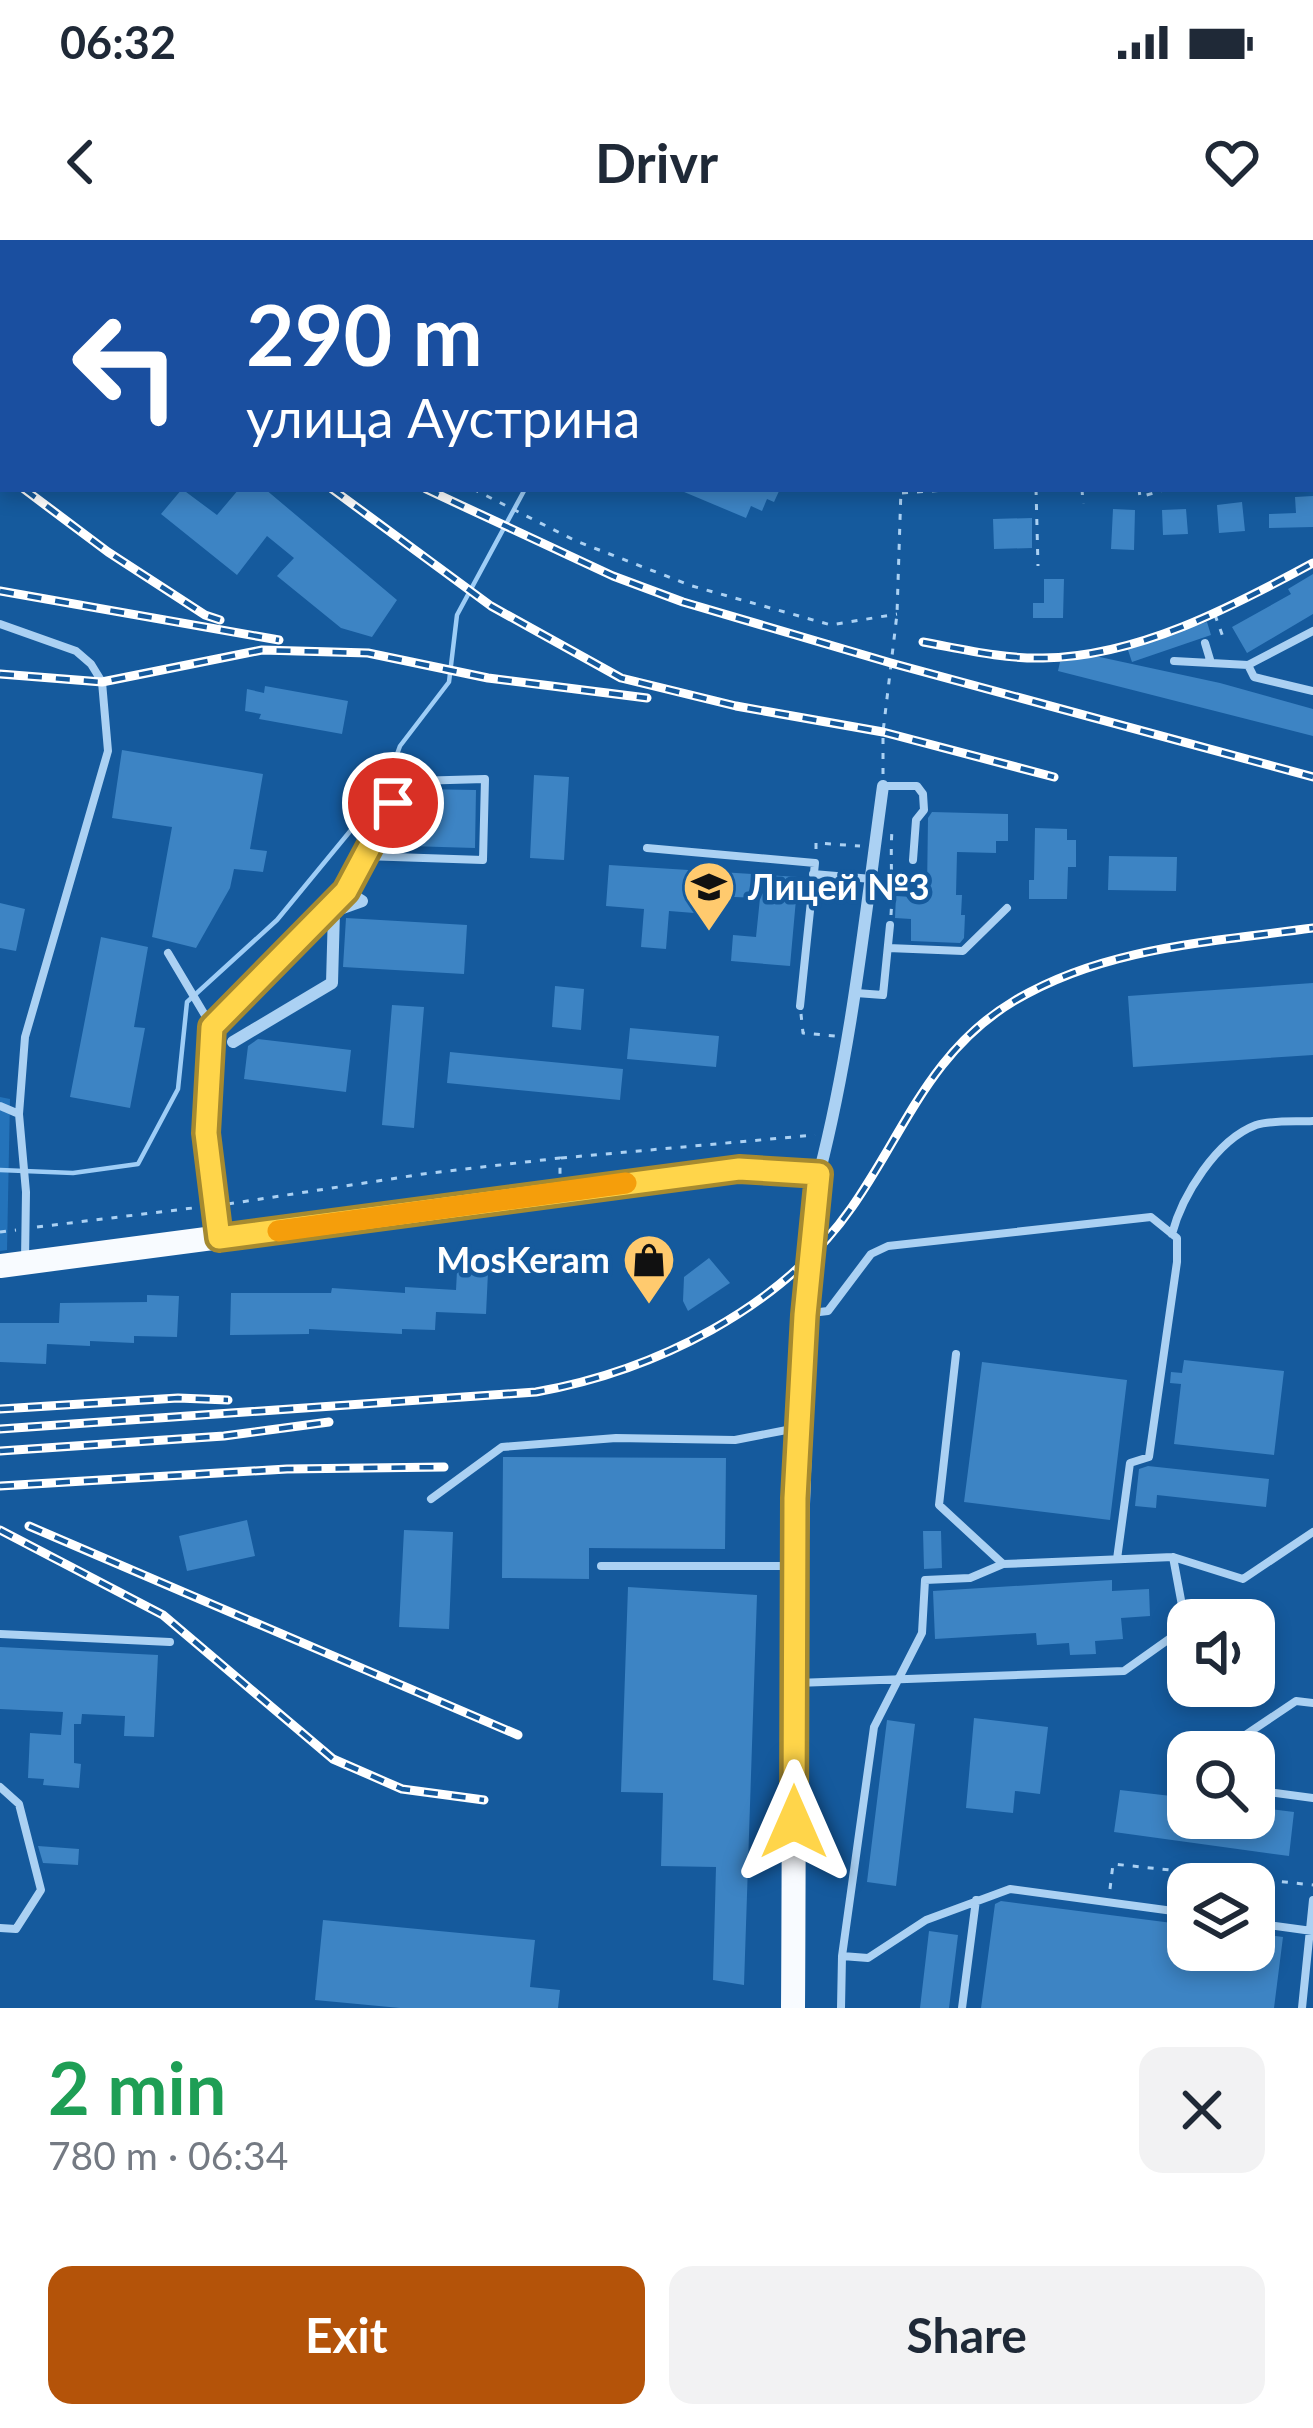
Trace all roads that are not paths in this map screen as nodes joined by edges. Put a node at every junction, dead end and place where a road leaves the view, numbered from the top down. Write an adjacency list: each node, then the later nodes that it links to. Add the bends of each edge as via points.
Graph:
1 (0, 624): 24 (lane, via 92,664 102,682 108,751 25,1037)
2 (1313, 632): 6 (lane)
3 (1205, 644): 5 (lane)
4 (1174, 661): 5 (lane)
5 (1211, 663): 6 (lane)
6 (1248, 665): 7 (lane, via 1254,677)
7 (1313, 691)
8 (883, 786): 11 (lane, via 917,786 923,794); 13 (street)
9 (647, 848): 12 (lane)
10 (364, 856): 14 (lane, via 484,860 485,779 414,781 393,803 364,856)
11 (913, 860)
12 (814, 868): 13 (lane); 20 (lane)
13 (872, 879): 19 (street)
14 (346, 891): 21 (street); 22 (street, via 362,901 334,911 332,983)
15 (1007, 908): 17 (lane, via 963,952)
16 (890, 925): 17 (lane)
17 (888, 948): 19 (lane, via 883,995)
18 (168, 952): 21 (lane)
19 (856, 993): 26 (street)
20 (800, 1006)
21 (212, 1027): 28 (street, via 206,1133)
22 (232, 1042)
23 (0, 1106): 24 (lane)
24 (19, 1114): 29 (lane, via 27,1228)
25 (1313, 1121): 27 (lane, via 1256,1125 1212,1157 1179,1205)
26 (819, 1174): 28 (main road, via 739,1169); 30 (main road)
27 (1172, 1234): 30 (lane, via 1151,1217 888,1246 871,1254 828,1311); 36 (lane, via 1177,1262 1149,1457 1130,1463)
28 (219, 1238): 29 (main road)
29 (13, 1264)
30 (805, 1315): 32 (main road)
31 (956, 1354): 37 (lane, via 939,1505)
32 (799, 1428): 33 (lane, via 736,1440 502,1447); 39 (main road)
33 (431, 1498)
34 (1313, 1532): 35 (lane, via 1243,1579)
35 (1173, 1557): 36 (lane); 42 (lane, via 1186,1627 1124,1671)
36 (1117, 1559): 37 (lane)
37 (1003, 1564): 42 (lane, via 970,1578 925,1580 922,1633)
38 (601, 1566): 39 (lane)
39 (794, 1566): 43 (main road)
40 (0, 1634): 41 (lane)
41 (170, 1642)
42 (898, 1679): 43 (lane); 55 (lane, via 874,1727)
43 (795, 1683): 56 (main road)
44 (1313, 1702): 45 (lane, via 1296,1701)
45 (1251, 1731)
46 (0, 1786): 53 (lane, via 20,1804 41,1890 16,1929)
47 (1275, 1793): 48 (lane)
48 (1313, 1798)
49 (976, 1898): 51 (lane, via 1010,1889); 55 (lane, via 868,1958); 58 (lane)
50 (1313, 1900): 54 (lane)
51 (1167, 1910)
52 (1275, 1925): 54 (lane)
53 (0, 1928)
54 (1311, 1930): 59 (lane)
55 (842, 1956): 57 (lane)
56 (793, 2008)
57 (841, 2008)
58 (962, 2008)
59 (1302, 2008)

